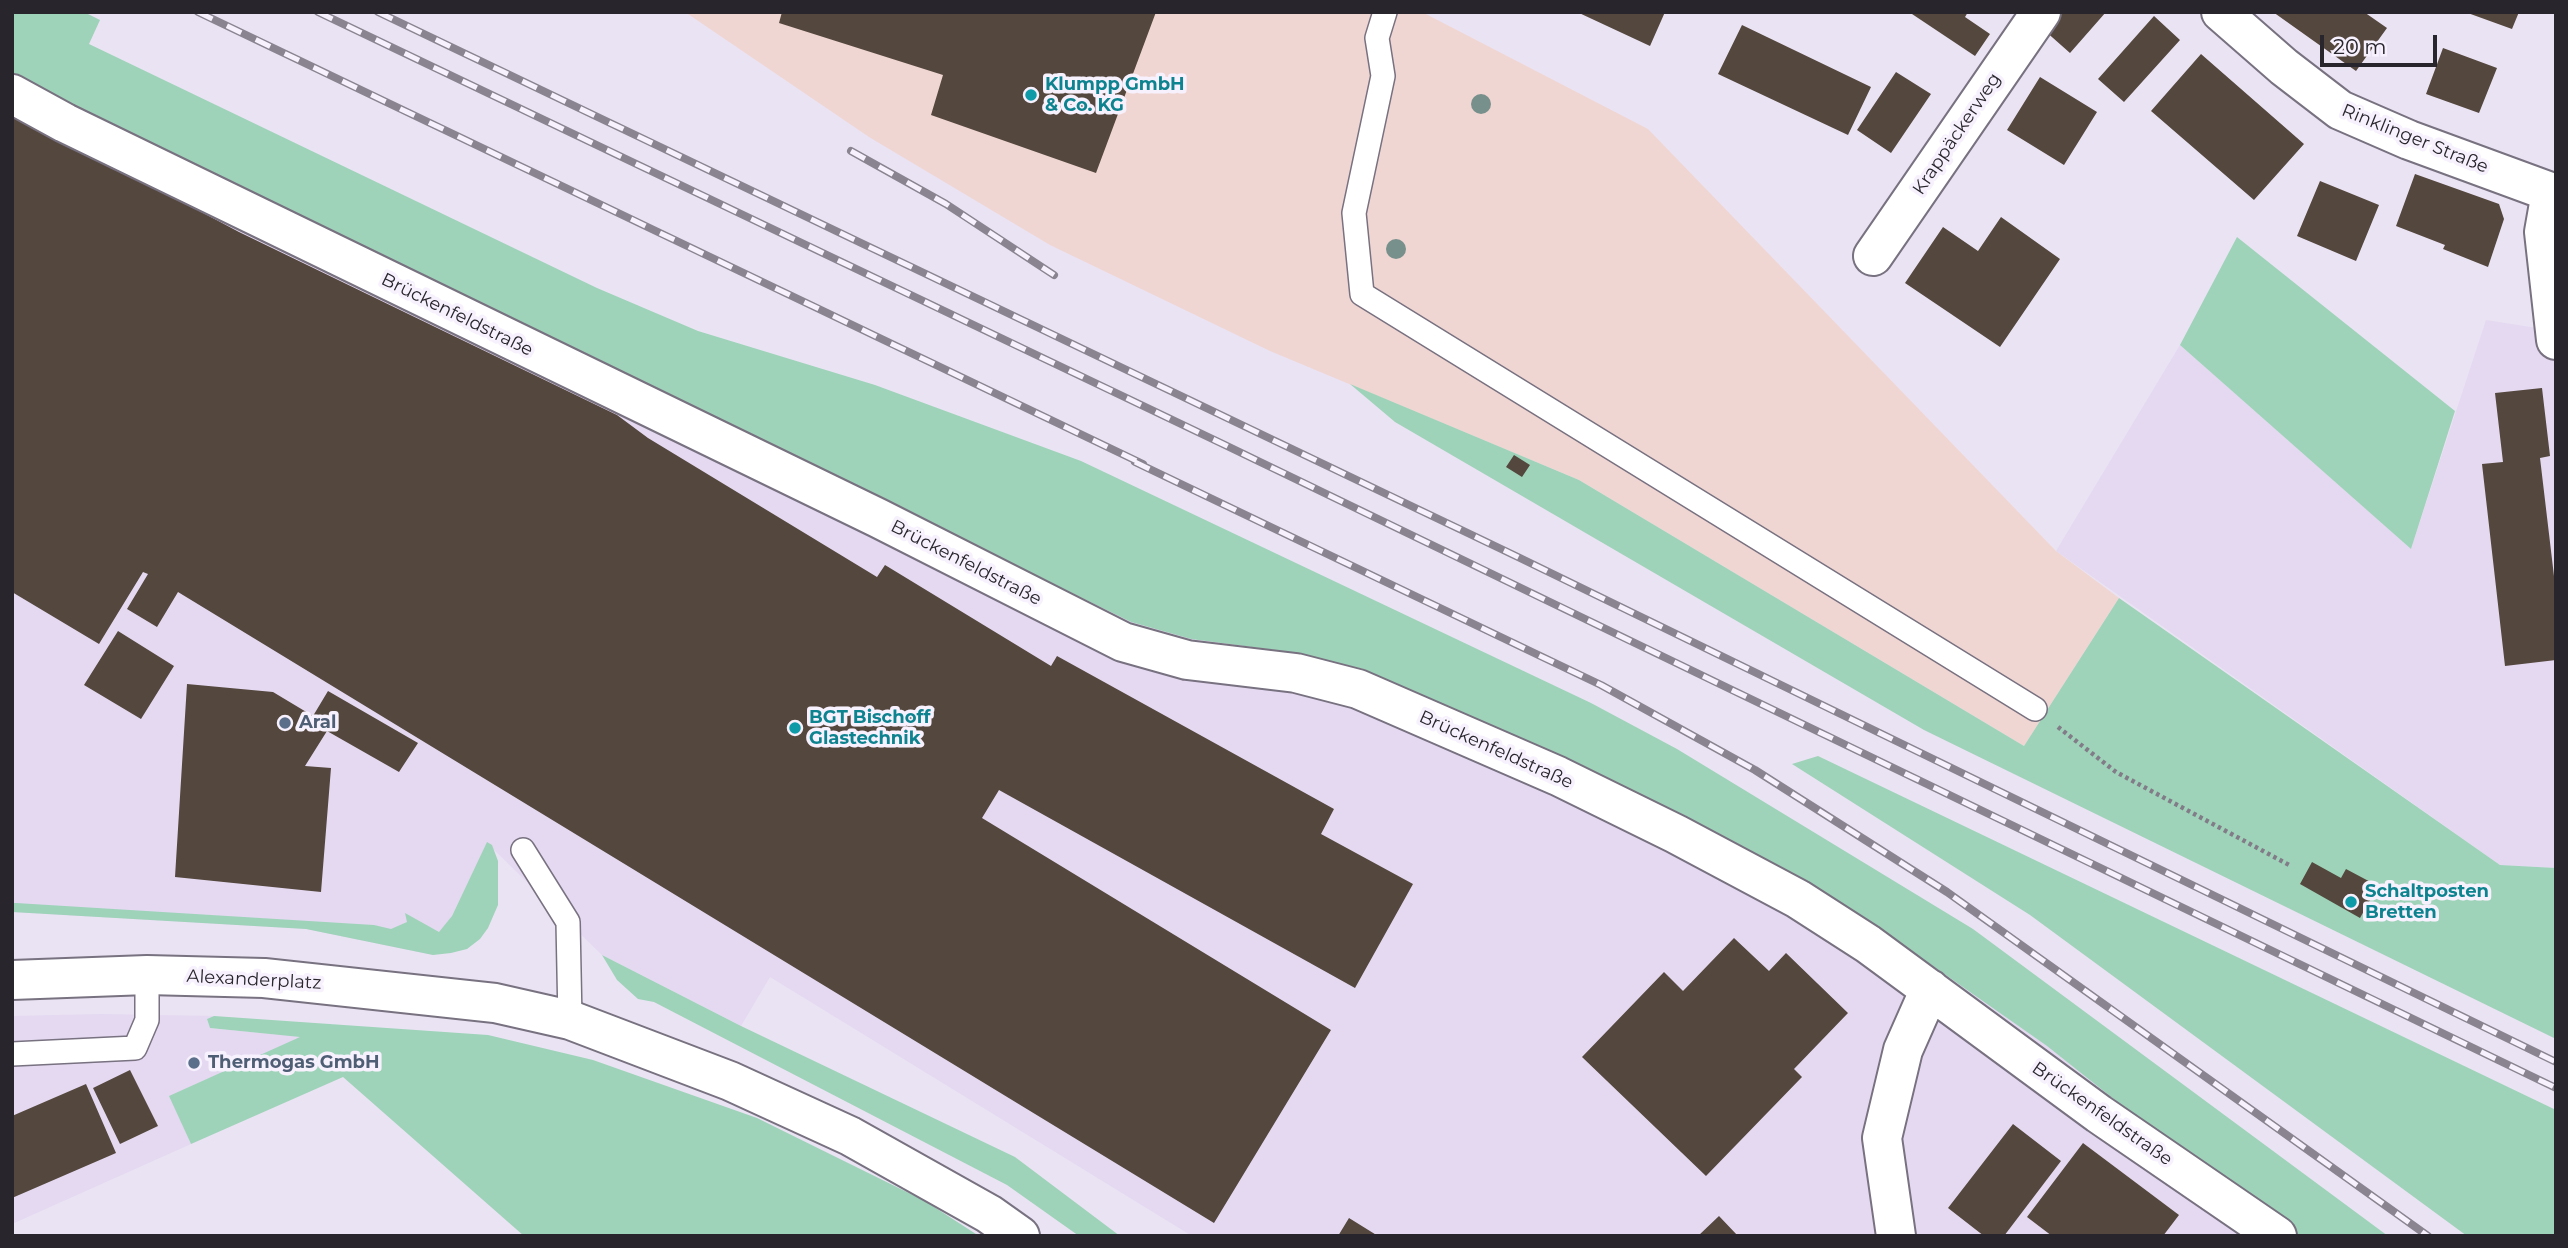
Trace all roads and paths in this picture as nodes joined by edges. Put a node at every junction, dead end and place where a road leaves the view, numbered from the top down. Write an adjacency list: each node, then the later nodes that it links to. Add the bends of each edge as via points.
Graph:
1 (1385, 12): 8 (lane, via 1377,37 1383,76 1354,213 1362,294)
2 (2041, 12): 6 (street, Krappäckerweg)
3 (2221, 12): 5 (street, Rinklinger Straße, via 2340,110)
4 (12, 94): 13 (street, Brückenfeldstraße, via 77,130 878,518 1123,642 1187,660 1296,673 1358,688 1558,776 1798,899)
5 (2553, 193): 7 (street, via 2544,232)
6 (1873, 256)
7 (2556, 340)
8 (2035, 709): 10 (path, via 2116,772)
9 (523, 850): 14 (lane, via 568,922)
10 (2291, 866)
11 (147, 975): 12 (street, Alexanderplatz); 14 (street, Alexanderplatz, via 264,978 495,1003); 15 (lane, via 147,1020 135,1048)
12 (12, 980)
13 (1930, 989): 17 (street, via 1903,1050 1882,1138); 18 (street, Brückenfeldstraße, via 2099,1114)
14 (570, 1020): 16 (street, Alexanderplatz, via 730,1081 850,1136)
15 (12, 1054)
16 (1020, 1236)
17 (1896, 1236)
18 (2277, 1236)

